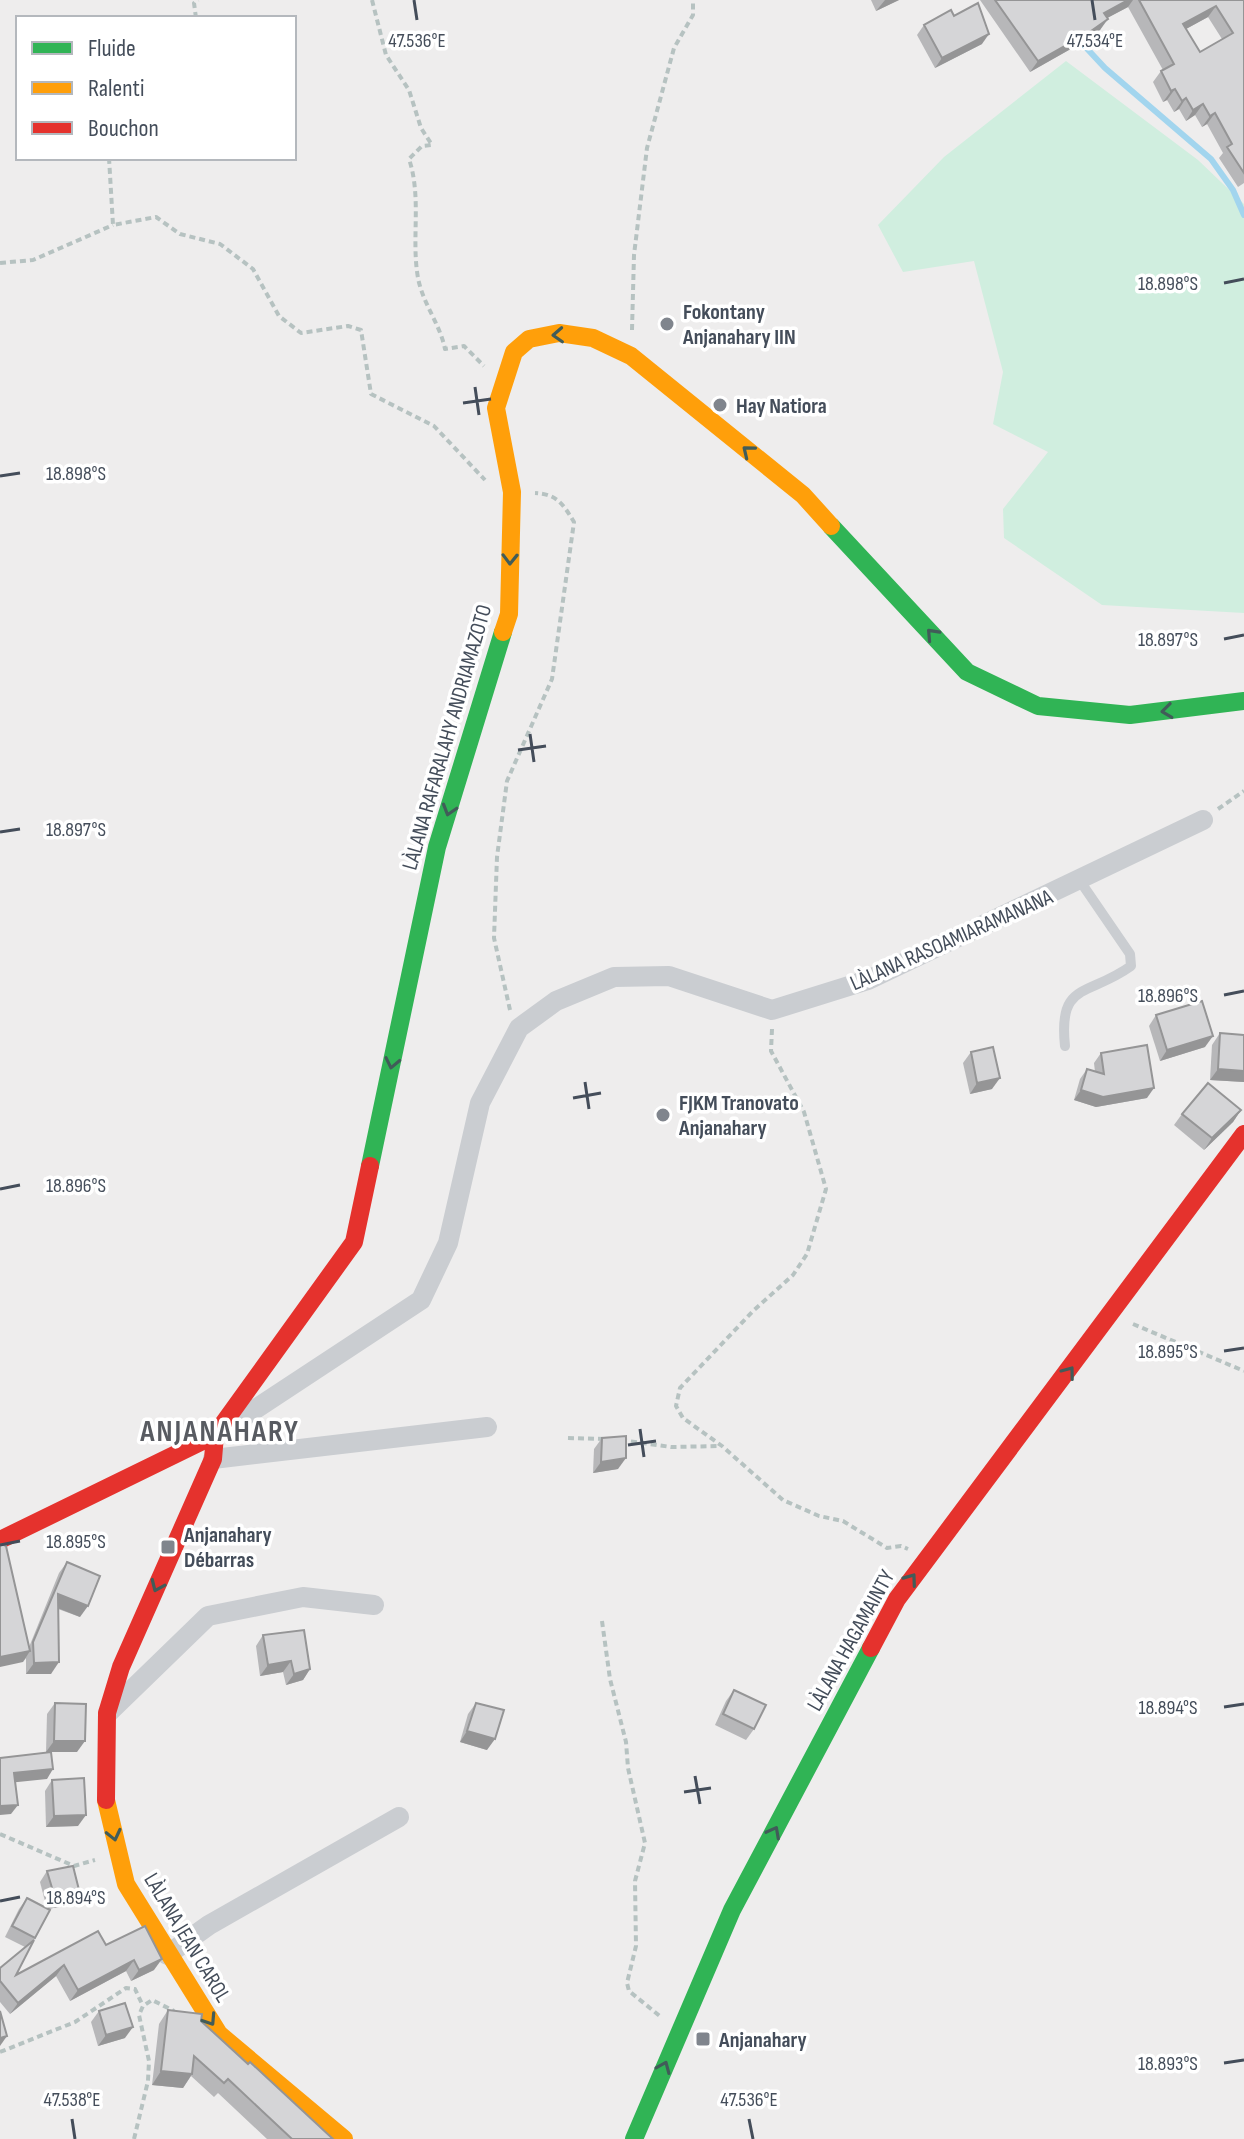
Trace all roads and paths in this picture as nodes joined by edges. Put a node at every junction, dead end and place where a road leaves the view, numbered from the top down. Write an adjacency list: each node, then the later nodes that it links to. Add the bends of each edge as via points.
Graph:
1 (372, 0): 7 (path, via 386,55 409,90 432,145 422,146 409,159 416,178 418,278 445,349 464,346 491,372)
2 (693, 0): 6 (path, via 693,15 674,48 647,148 634,255)
3 (109, 160): 4 (path)
4 (113, 225): 5 (path, via 33,260); 8 (path, via 156,217 180,234 220,244 253,269 279,316 301,333 348,326 361,330 371,394 434,426 486,481)
5 (0, 263)
6 (631, 356): 7 (main road, LÀLANA RAFARALAHY ANDRIAMAZOTO, one-way to 7, via 593,338 559,333 529,339 514,352); 9 (main road, LÀLANA RAFARALAHY ANDRIAMAZOTO, one-way to 6, via 1130,715 1038,706 967,672 803,495)
7 (501, 391): 8 (main road, LÀLANA RAFARALAHY ANDRIAMAZOTO, via 496,408)
8 (512, 492): 14 (path, via 549,494 561,500 574,522 552,679 507,781 497,857 494,938 506,1002); 20 (main road, LÀLANA RAFARALAHY ANDRIAMAZOTO, one-way to 20, via 509,614 437,847 354,1242)
9 (1244, 701)
10 (1244, 791): 11 (path)
11 (1203, 820): 12 (street, LÀLANA RASOAMIARAMANANA)
12 (1080, 881): 13 (street, LÀLANA RASOAMIARAMANANA, via 868,980); 15 (lane, via 1130,954 1131,966 1071,997 1062,1015)
13 (772, 1010): 14 (street, via 669,976 614,977 556,1001); 22 (path, via 771,1051 804,1112 826,1189 807,1254 793,1275 680,1388 676,1406 683,1418)
14 (519, 1028): 20 (street, via 480,1103 448,1243 421,1300)
15 (1065, 1046)
16 (1244, 1134): 17 (main road, LÀLANA HAGAMAINTY)
17 (1113, 1314): 18 (path); 25 (main road, LÀLANA HAGAMAINTY, one-way to 17)
18 (1244, 1371)
19 (487, 1427): 23 (street)
20 (215, 1435): 23 (main road, LÀLANA JEAN CAROL); 24 (main road)
21 (568, 1438): 22 (path)
22 (722, 1446): 25 (path, via 783,1500 843,1521 887,1548 901,1546)
23 (213, 1459): 28 (main road, LÀLANA JEAN CAROL, one-way to 28, via 121,1667)
24 (0, 1540)
25 (926, 1558): 35 (main road, LÀLANA HAGAMAINTY, one-way to 25, via 732,1910 897,1599)
26 (374, 1605): 28 (street, via 303,1597 208,1616)
27 (602, 1621): 35 (path, via 645,1843 635,1881 636,1946 627,1983 629,1991)
28 (107, 1713): 31 (main road, LÀLANA JEAN CAROL, one-way to 31, via 106,1801)
29 (399, 1817): 32 (street, via 209,1925)
30 (0, 1834): 31 (path, via 74,1866 101,1857)
31 (120, 1860): 32 (main road, LÀLANA JEAN CAROL, via 126,1884)
32 (167, 1955): 38 (main road, LÀLANA JEAN CAROL, one-way to 38, via 219,2034)
33 (143, 2006): 34 (path, via 152,2000); 36 (path, via 135,1989 126,1988 75,2022); 37 (path, via 139,2015 148,2081)
34 (179, 2014)
35 (679, 2031): 39 (main road, LÀLANA HAGAMAINTY, one-way to 35)
36 (0, 2052)
37 (134, 2139)
38 (344, 2139)
39 (634, 2139)

